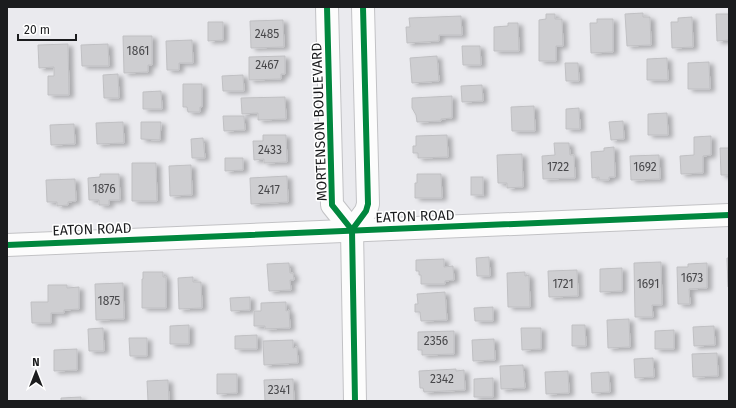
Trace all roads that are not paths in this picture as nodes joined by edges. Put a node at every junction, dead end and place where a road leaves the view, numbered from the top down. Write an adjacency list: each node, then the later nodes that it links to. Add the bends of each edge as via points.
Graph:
1 (327, 7): 4 (street, MORTENSON BOULEVARD, via 332,205)
2 (363, 7): 4 (street, via 368,204)
3 (729, 215): 4 (street, EATON ROAD)
4 (352, 230): 5 (street, EATON ROAD); 6 (street)
5 (7, 245)
6 (355, 401)

